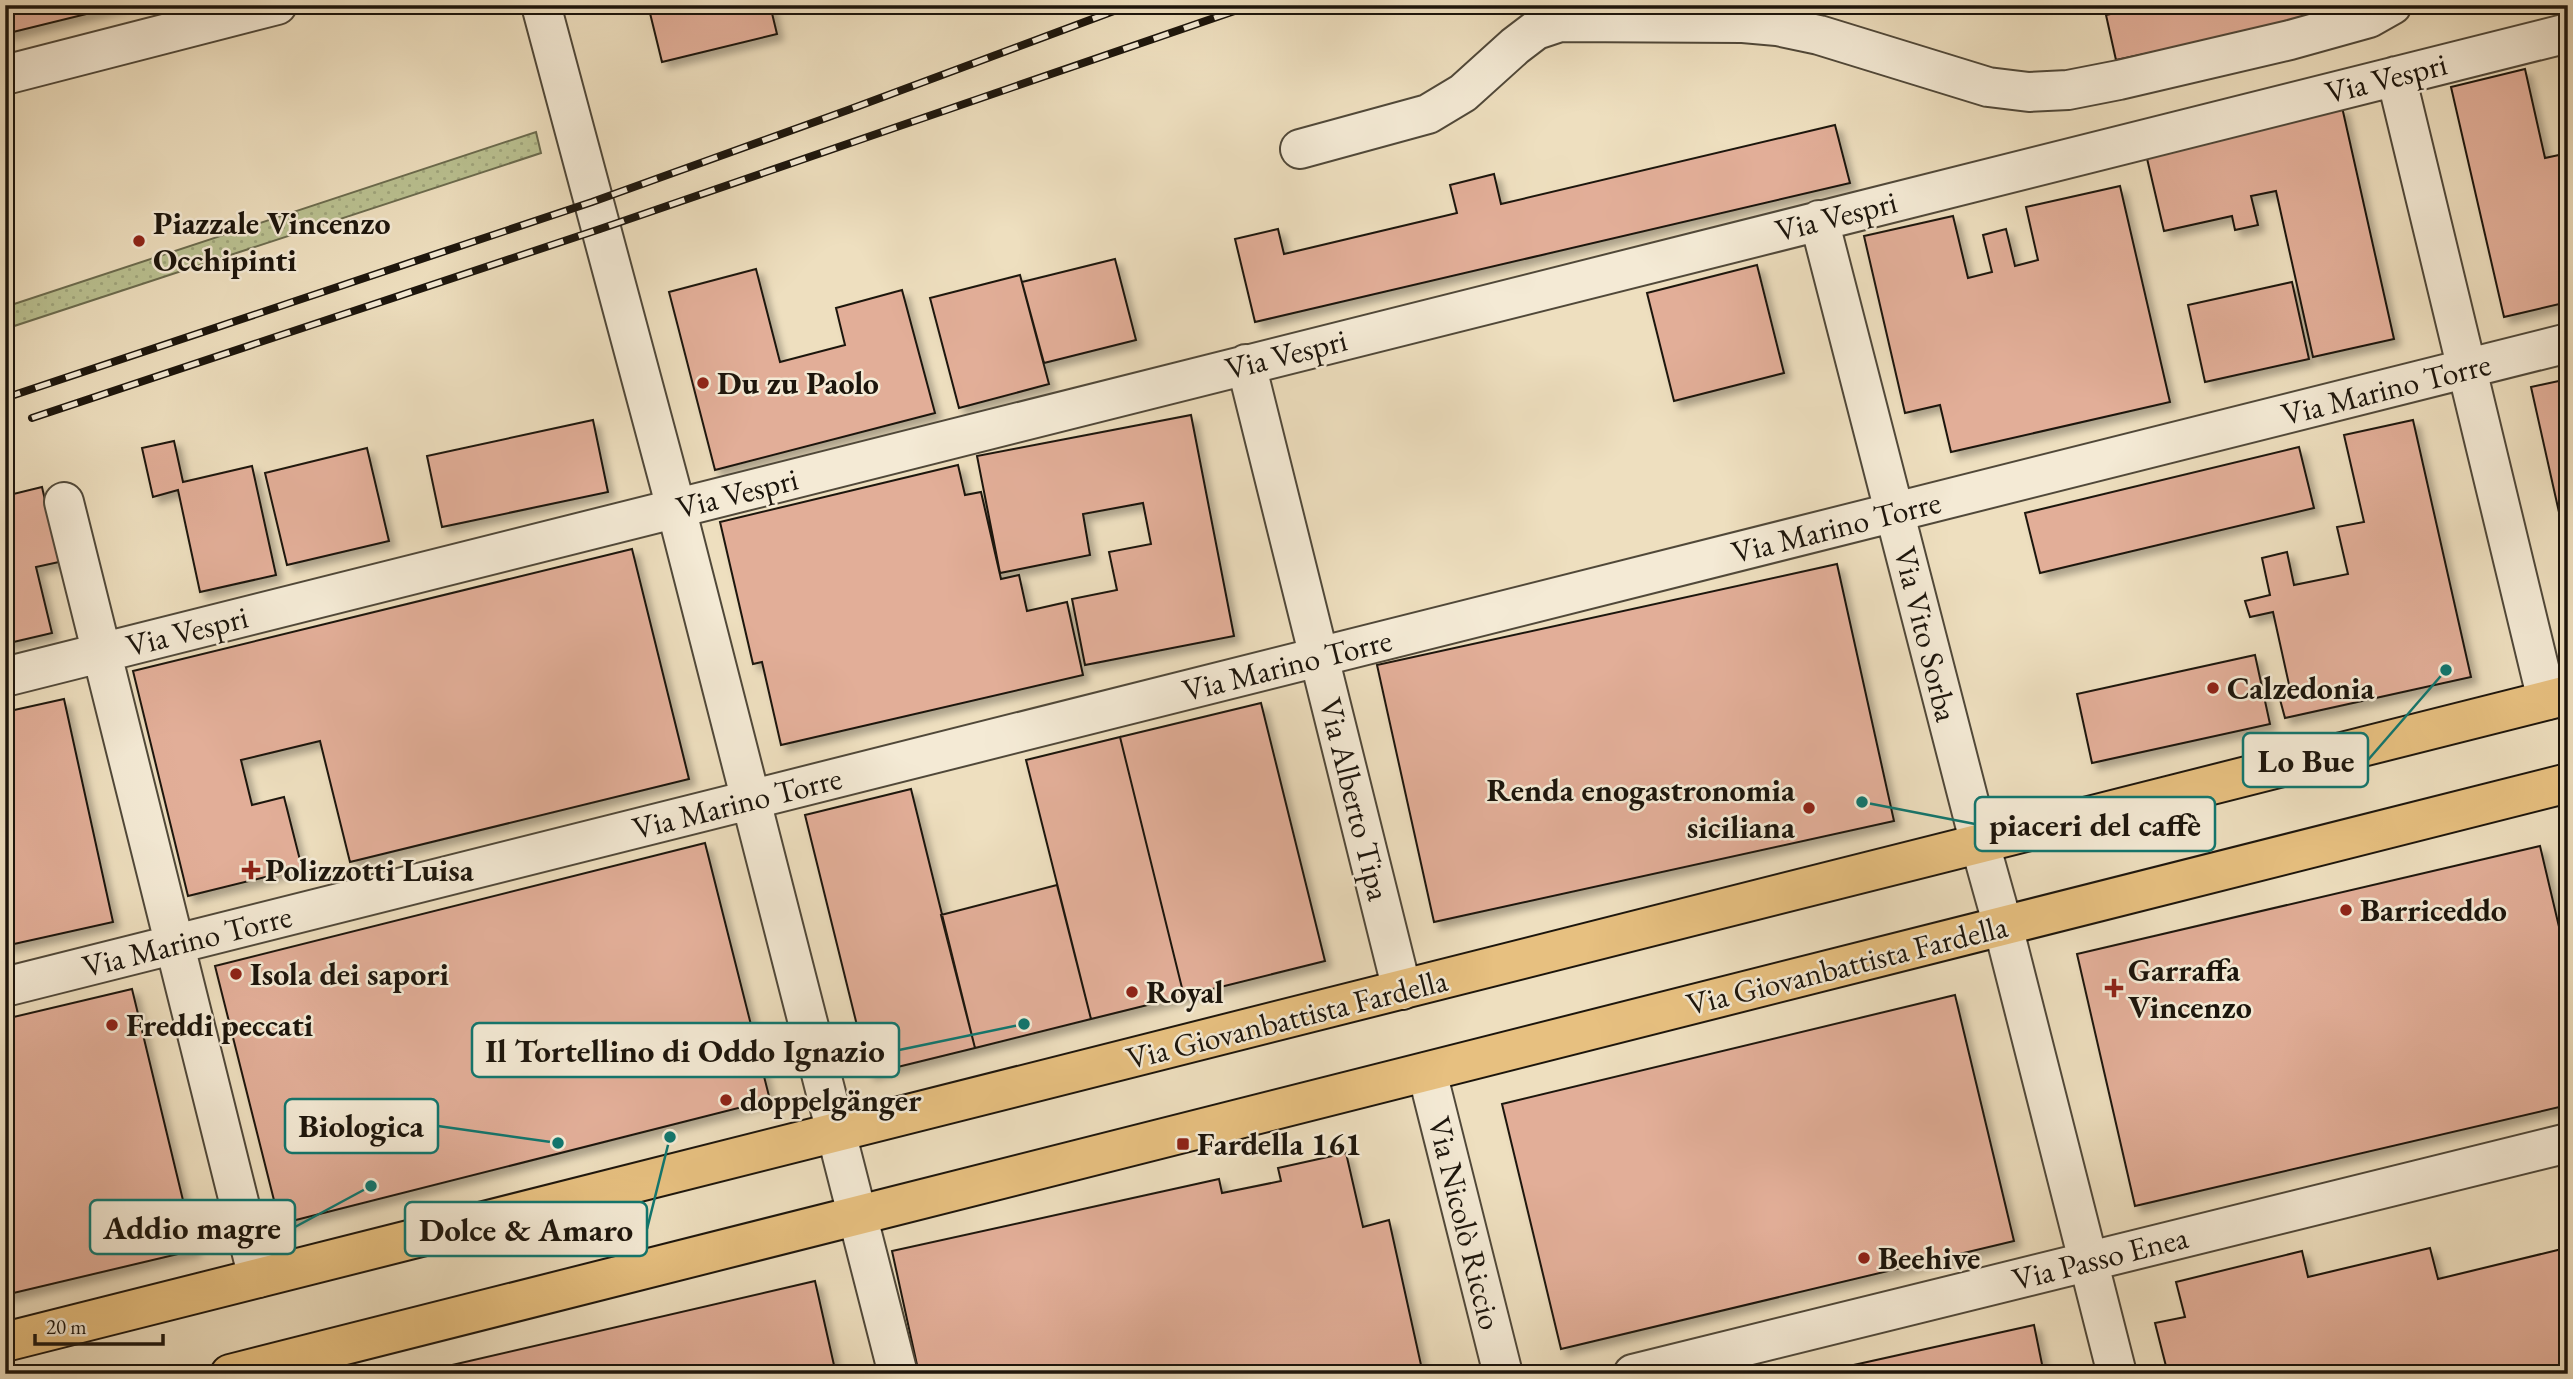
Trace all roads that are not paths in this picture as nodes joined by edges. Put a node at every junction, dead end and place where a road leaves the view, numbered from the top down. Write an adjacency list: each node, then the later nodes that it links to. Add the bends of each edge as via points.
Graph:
1 (277, 5): 5 (street)
2 (541, 5): 13 (street)
3 (2392, 5): 7 (street, via 2369,18 2277,43 2119,80 2029,92 1988,87 1777,26 1560,22 1536,30 1464,93 1428,114)
4 (2568, 33): 6 (street, Via Vespri)
5 (5, 75)
6 (2396, 76): 8 (street, Via Vespri); 11 (street)
7 (1300, 149)
8 (1819, 220): 10 (street, Via Vespri); 14 (street, Via Vito Sorba)
9 (2568, 343): 11 (street, Via Marino Torre)
10 (1246, 365): 13 (street, Via Vespri); 16 (street, Via Alberto Tipa)
11 (2467, 369): 14 (street, Via Marino Torre); 18 (street)
12 (64, 502): 15 (street)
13 (676, 508): 15 (street, Via Vespri); 20 (street)
14 (1894, 512): 16 (street, Via Marino Torre); 21 (street, Via Vito Sorba)
15 (102, 652): 17 (street, Via Vespri); 23 (street)
16 (1319, 657): 20 (street, Via Marino Torre); 25 (street, Via Alberto Tipa)
17 (5, 677)
18 (2557, 697): 21 (main road, Via Giovanbattista Fardella)
19 (2568, 783): 22 (main road, Via Giovanbattista Fardella)
20 (751, 799): 23 (street, Via Marino Torre); 27 (street)
21 (1980, 844): 22 (street, Via Vito Sorba); 25 (main road, Via Giovanbattista Fardella)
22 (2003, 926): 26 (main road, Via Giovanbattista Fardella); 30 (street, Via Vito Sorba)
23 (174, 944): 24 (street, Via Marino Torre); 31 (street)
24 (5, 987)
25 (1402, 989): 27 (main road, Via Giovanbattista Fardella)
26 (1427, 1072): 29 (main road, Via Giovanbattista Fardella); 36 (street, Via Nicolò Riccio)
27 (836, 1132): 29 (street); 31 (main road, Via Giovanbattista Fardella)
28 (2568, 1143): 30 (street, Via Passo Enea)
29 (857, 1215): 33 (main road, Via Giovanbattista Fardella); 35 (street)
30 (2088, 1261): 37 (street, Via Passo Enea); 38 (street, Via Vito Sorba)
31 (258, 1278): 32 (main road, Via Giovanbattista Fardella)
32 (5, 1342)
33 (280, 1368): 34 (main road, Via Giovanbattista Fardella)
34 (230, 1374)
35 (898, 1374)
36 (1503, 1374)
37 (1633, 1374)
38 (2116, 1374)

